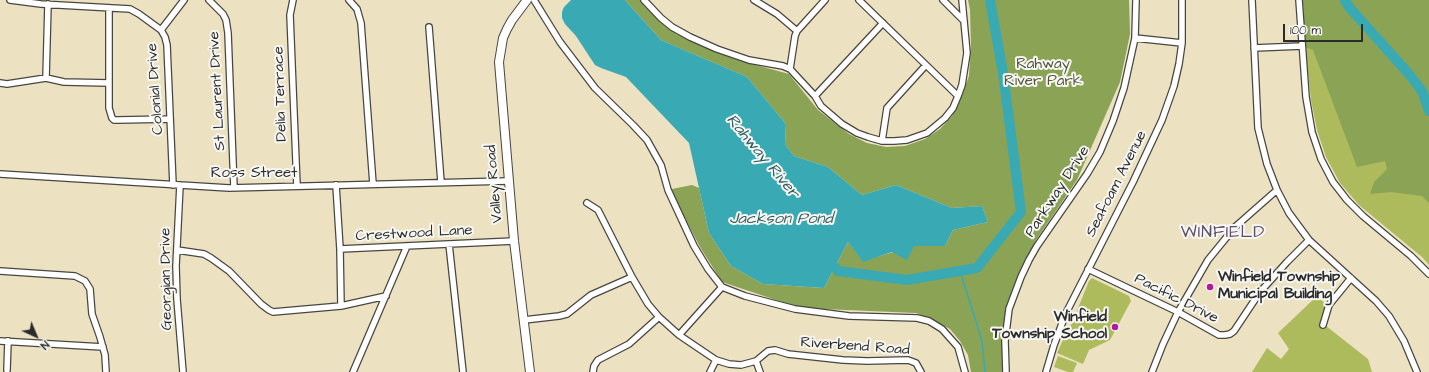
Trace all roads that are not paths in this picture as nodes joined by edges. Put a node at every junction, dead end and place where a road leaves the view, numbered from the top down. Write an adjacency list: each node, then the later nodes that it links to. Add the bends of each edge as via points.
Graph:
1 (10, 0): 18 (street)
2 (184, 0): 23 (street, Colonial Drive)
3 (209, 0): 46 (street, St Laurent Drive, via 223,14 228,33)
4 (293, 0): 45 (street, Delia Terrace, via 290,15)
5 (349, 0): 41 (street, via 357,9 361,23)
6 (527, 0): 39 (street, Valley Road, via 507,29 499,62)
7 (534, 0): 60 (street, via 560,42 595,88 647,140 661,165 668,190 694,246)
8 (644, 0): 30 (street, via 672,27 690,36 749,60)
9 (754, 0): 24 (street, via 777,14)
10 (825, 0): 24 (street)
11 (859, 0): 21 (street)
12 (943, 0): 20 (street)
13 (962, 0): 20 (street)
14 (1136, 0): 25 (street, Parkway Drive)
15 (1182, 0): 26 (street, Seafoam Avenue)
16 (1252, 0): 28 (street)
17 (1299, 0): 27 (street)
18 (48, 4): 19 (street); 31 (street)
19 (109, 8): 23 (street, via 130,9); 33 (street)
20 (964, 21): 35 (street, via 967,53)
21 (883, 23): 29 (street); 34 (street)
22 (429, 27): 40 (street)
23 (161, 30): 36 (street, Colonial Drive, via 167,45)
24 (797, 31): 30 (street)
25 (1135, 38): 26 (street); 84 (street, Parkway Drive, via 1124,88 1100,152 1037,246 1021,277 1006,325)
26 (1182, 43): 55 (street, Seafoam Avenue, via 1174,86 1162,120)
27 (1302, 46): 28 (street); 57 (street, via 1309,118 1316,146 1326,169 1355,208)
28 (1254, 48): 47 (street, via 1258,128 1262,149)
29 (926, 64): 35 (street); 37 (street, via 887,108)
30 (790, 69): 34 (street)
31 (46, 78): 32 (street); 33 (street, via 64,82)
32 (0, 83)
33 (109, 83): 36 (street, via 109,113 114,120)
34 (815, 96): 37 (street, via 827,112 842,124 857,133)
35 (958, 96): 37 (street, via 945,118 927,133 907,140)
36 (170, 119): 42 (street, Colonial Drive)
37 (882, 140)
38 (0, 174): 42 (street, Ross Street)
39 (508, 181): 40 (street, Ross Street); 50 (street, Valley Road)
40 (441, 182): 41 (street, Ross Street)
41 (373, 184): 44 (street, Ross Street)
42 (173, 185): 43 (street, Ross Street)
43 (180, 185): 46 (street, Ross Street); 54 (street, Georgian Drive)
44 (336, 185): 45 (street, Ross Street); 53 (street)
45 (297, 186): 46 (street, Ross Street)
46 (234, 188)
47 (1277, 190): 49 (street, via 1289,213); 63 (street, via 1250,212 1221,243 1198,276)
48 (587, 203): 58 (street, via 598,210)
49 (1309, 240): 59 (street); 63 (street, Pacific Drive, via 1260,292 1230,334 1219,335)
50 (514, 241): 51 (street, Crestwood Lane); 65 (street, Valley Road)
51 (449, 244): 52 (street, Crestwood Lane); 77 (street)
52 (407, 246): 53 (street, Crestwood Lane); 61 (street)
53 (340, 249): 62 (street)
54 (177, 250): 62 (street, via 204,254 211,258 229,271 273,312); 75 (street, Georgian Drive, via 177,299)
55 (1088, 269): 63 (street, Pacific Drive); 85 (street, Seafoam Avenue, via 1066,313)
56 (0, 271): 70 (street, via 75,276 85,281 90,289 92,314)
57 (1429, 274)
58 (632, 277): 64 (street); 65 (street, via 591,295 567,314)
59 (1351, 278): 66 (street, via 1330,305); 87 (street, via 1389,316 1404,341)
60 (722, 287): 67 (street); 83 (street, via 795,309 849,316 917,318 930,321 942,329 958,347)
61 (386, 296): 62 (street); 76 (street)
62 (341, 306)
63 (1178, 312): 86 (street)
64 (659, 317): 67 (street); 79 (street, via 629,344 598,360)
65 (524, 320): 78 (street, Valley Road)
66 (1323, 325)
67 (678, 335): 71 (street)
68 (0, 341): 69 (street)
69 (8, 341): 70 (street); 73 (street)
70 (103, 346): 74 (street)
71 (716, 360): 72 (street, Riverbend Road, via 741,365); 80 (street)
72 (756, 361): 81 (street); 82 (street, Riverbend Road, via 768,350 775,350 788,354 843,360 908,360 916,363)
73 (7, 370)
74 (106, 372)
75 (183, 372)
76 (353, 372)
77 (464, 372)
78 (530, 372)
79 (593, 372)
80 (710, 372)
81 (760, 372)
82 (921, 372)
83 (965, 372)
84 (1006, 372)
85 (1046, 372)
86 (1152, 372)
87 (1417, 372)

